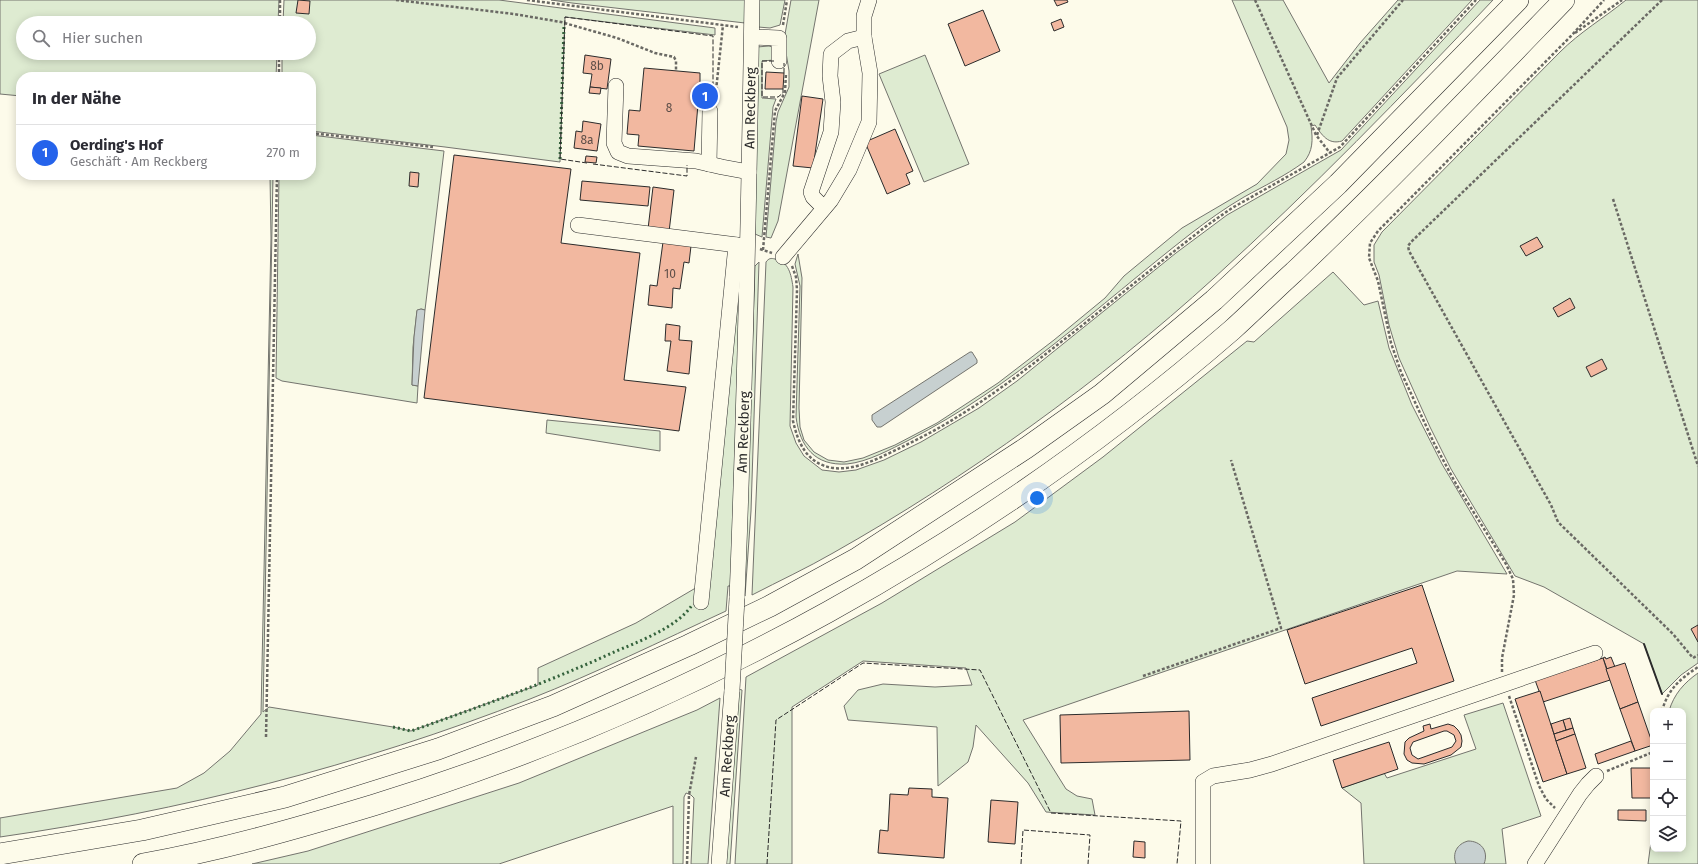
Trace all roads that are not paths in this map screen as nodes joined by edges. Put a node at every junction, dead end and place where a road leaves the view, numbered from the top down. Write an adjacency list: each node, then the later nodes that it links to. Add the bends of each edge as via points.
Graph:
1 (752, 0): 5 (street, Am Reckberg)
2 (869, 0): 6 (street, via 864,16)
3 (1518, 0): 19 (highway, via 1338,184 1214,300 1102,394 1026,448 856,559 770,606 689,645 553,706 438,749 285,797 142,830)
4 (1564, 0): 20 (highway, via 1363,207 1234,328 1125,418 1061,464 998,508 873,587 782,638 565,738 440,784 287,832)
5 (752, 32): 7 (street, via 779,38); 11 (street, Am Reckberg)
6 (864, 37): 12 (street, via 870,73 869,122 849,170); 12 (street, via 848,41 831,54 831,132 811,192 813,198)
7 (782, 64)
8 (616, 86): 10 (street, via 614,143 618,152 628,156)
9 (710, 110): 10 (street)
10 (709, 164): 11 (street)
11 (749, 172): 14 (street, Am Reckberg)
12 (824, 208): 15 (street)
13 (578, 225): 14 (street)
14 (749, 247): 16 (street); 21 (street, Am Reckberg, bridge, via 737,598)
15 (783, 257)
16 (701, 602)
17 (1595, 653): 22 (street, via 1272,764 1207,779 1203,782)
18 (1596, 776): 23 (street, via 1564,817)
19 (0, 854)
20 (143, 864)
21 (719, 864)
22 (1203, 864)
23 (1534, 864)

